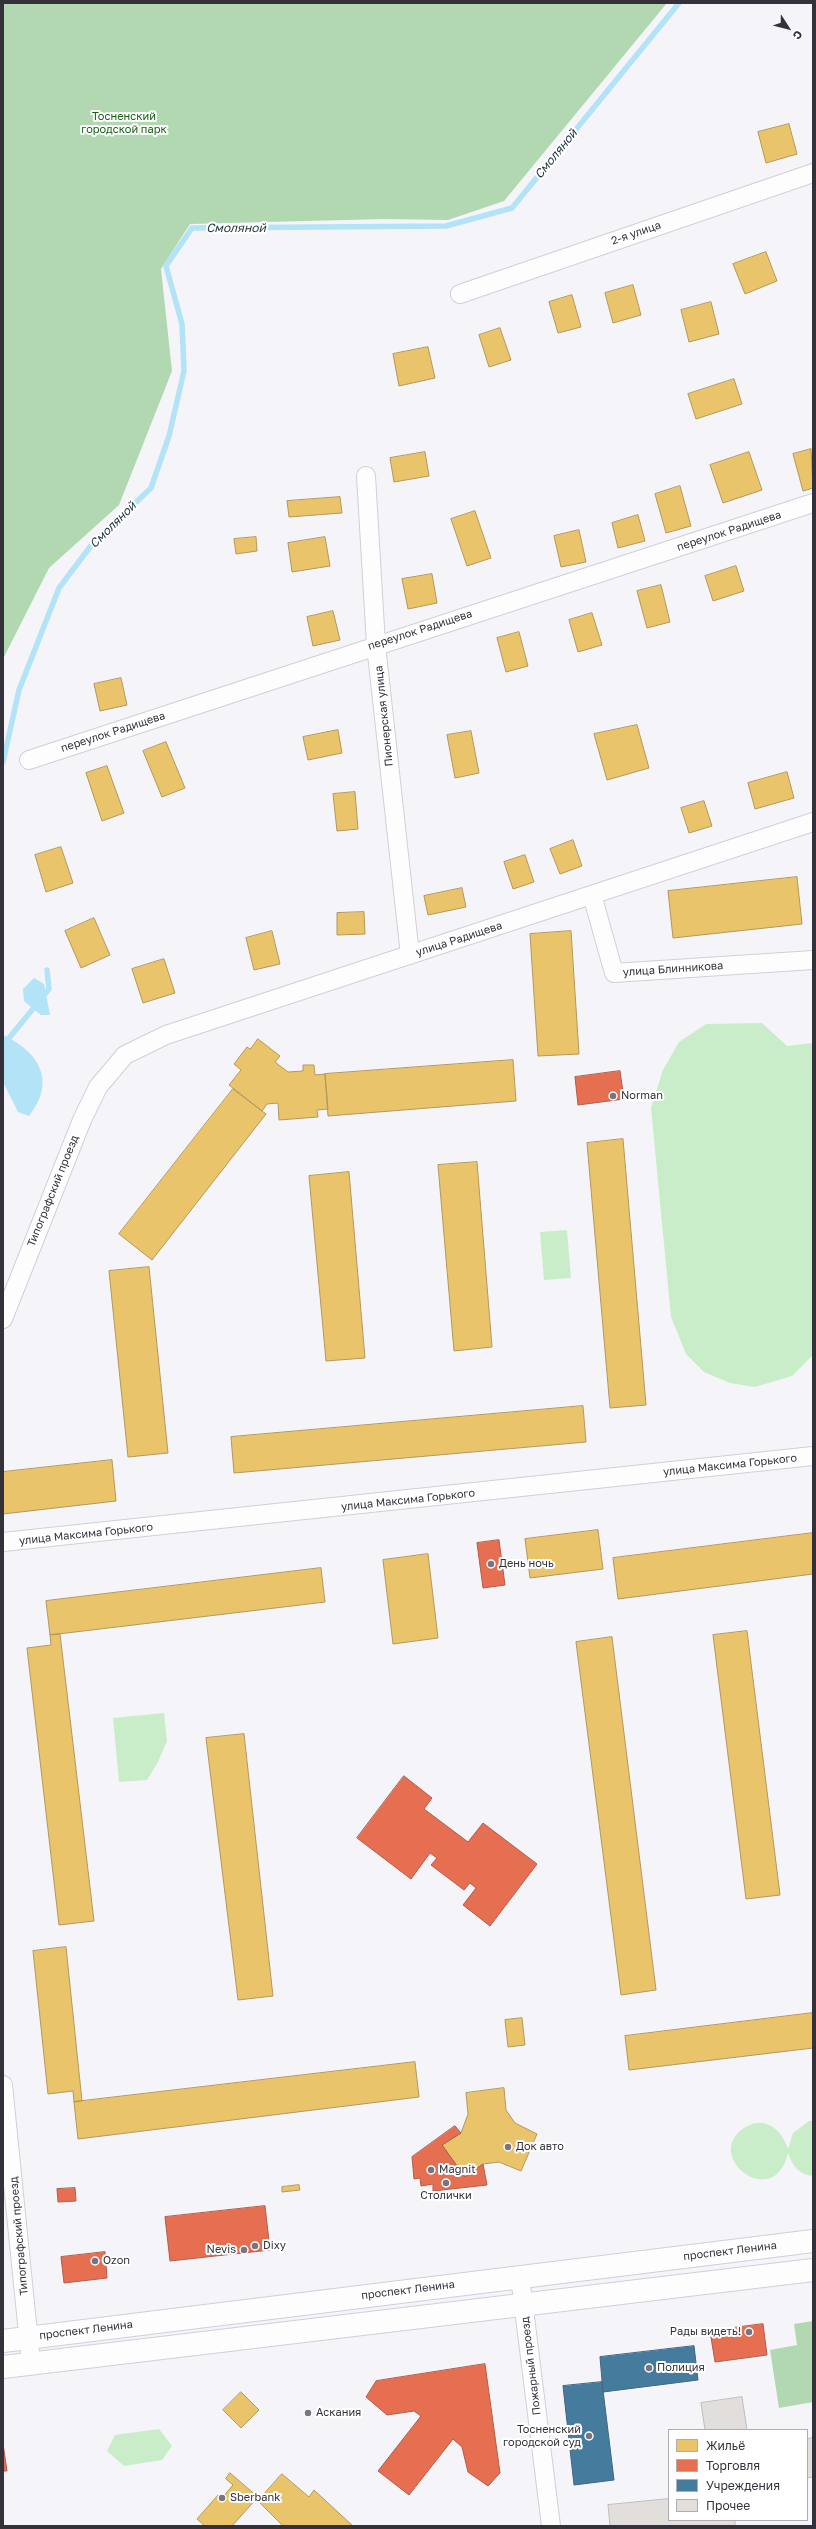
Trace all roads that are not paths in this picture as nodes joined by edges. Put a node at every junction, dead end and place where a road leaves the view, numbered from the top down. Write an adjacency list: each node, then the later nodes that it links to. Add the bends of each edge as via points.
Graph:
1 (813, 173): 2 (street, 2-я улица)
2 (460, 294)
3 (366, 476): 5 (street, Пионерская улица)
4 (813, 503): 5 (street, переулок Радищева)
5 (376, 645): 6 (street, переулок Радищева); 9 (street, Пионерская улица)
6 (28, 760)
7 (813, 822): 8 (street, улица Радищева)
8 (592, 895): 9 (street, улица Радищева); 10 (street, улица Блинникова, via 614,973)
9 (410, 955): 11 (street, улица Радищева, via 166,1035 125,1055)
10 (813, 960)
11 (112, 1068): 12 (street, Типографский проезд, via 98,1087 82,1120)
12 (3, 1319)
13 (813, 1456): 14 (street, улица Максима Горького)
14 (3, 1542)
15 (3, 2085): 20 (street, Типографский проезд)
16 (813, 2241): 18 (main road, проспект Ленина)
17 (813, 2270): 19 (main road)
18 (520, 2277): 19 (street, Пожарный проезд); 20 (main road, проспект Ленина)
19 (524, 2305): 22 (main road); 24 (street, Пожарный проезд)
20 (28, 2337): 21 (main road, проспект Ленина); 22 (street, Типографский проезд)
21 (3, 2341)
22 (31, 2363): 23 (main road)
23 (3, 2367)
24 (550, 2526)

